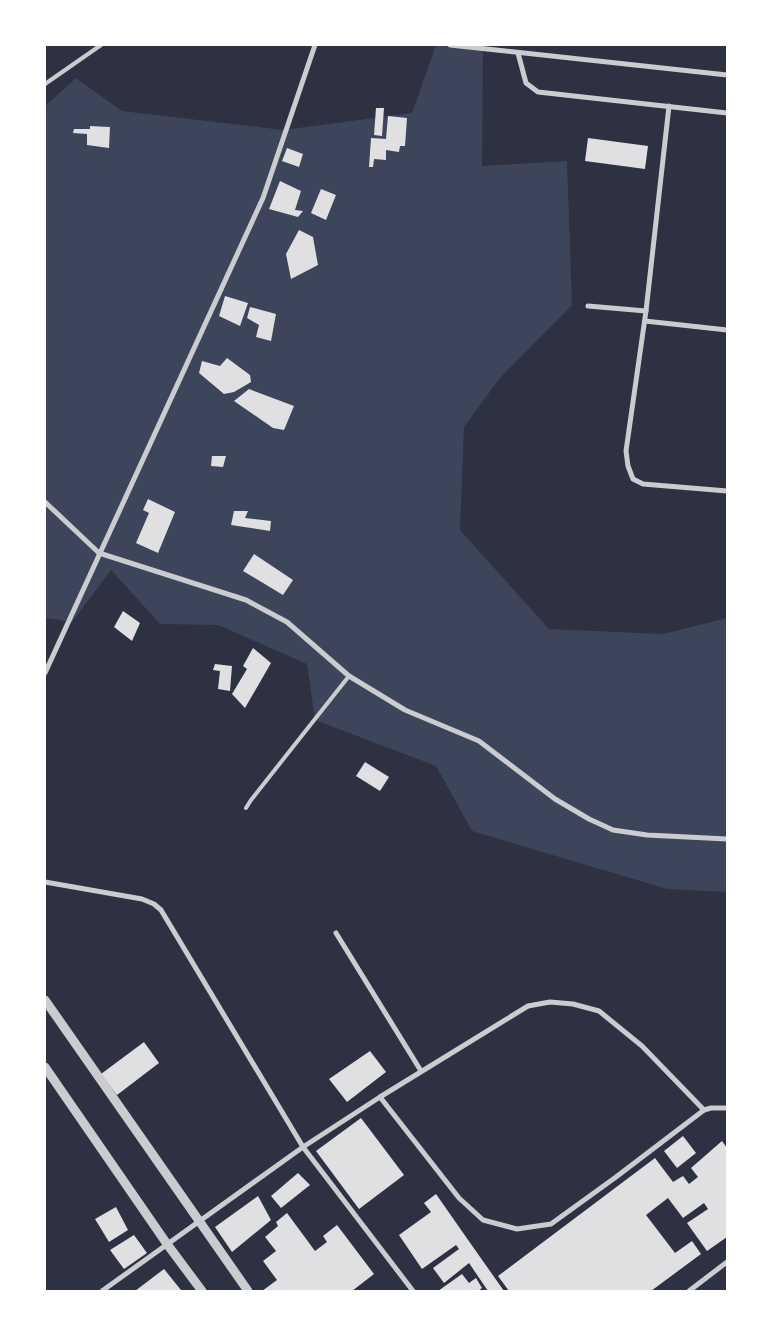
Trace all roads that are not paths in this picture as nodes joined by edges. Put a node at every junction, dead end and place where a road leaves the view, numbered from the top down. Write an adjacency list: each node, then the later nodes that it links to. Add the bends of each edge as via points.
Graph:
1 (101, 45): 6 (lane)
2 (315, 45): 15 (street, via 263,198)
3 (450, 45): 4 (street)
4 (518, 54): 5 (street); 7 (street, via 526,83 538,92)
5 (727, 76)
6 (45, 84)
7 (669, 106): 8 (street); 10 (street)
8 (727, 112)
9 (588, 306): 10 (street)
10 (646, 311): 11 (street)
11 (645, 321): 12 (street); 13 (street, via 626,451 633,479 643,484)
12 (727, 330)
13 (727, 492)
14 (45, 502): 15 (street)
15 (99, 553): 16 (street); 17 (street, via 246,600 287,622)
16 (45, 673)
17 (349, 676): 18 (lane); 19 (street, via 406,710 479,741 555,800 613,830)
18 (246, 808)
19 (727, 839)
20 (45, 882): 28 (street, via 142,899 161,910)
21 (336, 933): 24 (street)
22 (45, 1000): 29 (street)
23 (45, 1067): 30 (street)
24 (422, 1071): 25 (street); 27 (street, via 528,1006 550,1002 573,1004 599,1011 614,1023 642,1046)
25 (380, 1097): 27 (street, via 458,1198 483,1220 517,1230 551,1224); 28 (street)
26 (727, 1108): 27 (street)
27 (704, 1110)
28 (303, 1147): 29 (street); 35 (street)
29 (198, 1221): 30 (street); 34 (street)
30 (167, 1244): 32 (street); 33 (street)
31 (727, 1262): 36 (street)
32 (102, 1291)
33 (202, 1291)
34 (248, 1291)
35 (413, 1291)
36 (689, 1291)

